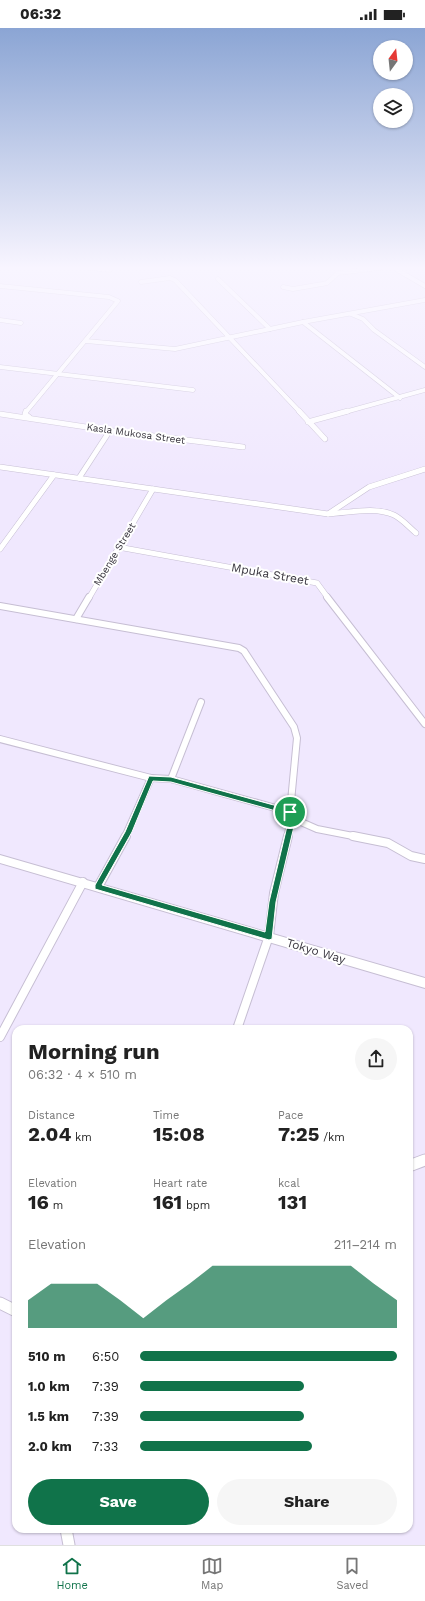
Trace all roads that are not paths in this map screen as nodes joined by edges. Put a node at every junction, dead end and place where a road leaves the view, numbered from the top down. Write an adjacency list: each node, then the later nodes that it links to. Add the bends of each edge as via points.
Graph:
1 (227, 339): 5 (street, via 170,349)
2 (232, 339): 14 (street)
3 (324, 339): 11 (street)
4 (386, 339): 7 (street)
5 (86, 341): 8 (street)
6 (0, 367): 8 (street)
7 (425, 367)
8 (57, 374): 9 (street); 13 (street, via 26,411 25,414)
9 (193, 390)
10 (425, 390): 11 (street)
11 (400, 398): 14 (street)
12 (0, 414): 13 (street, Kasla Mukosa Street)
13 (29, 417): 15 (street, Kasla Mukosa Street)
14 (308, 422): 16 (street)
15 (106, 430): 17 (street, Kasla Mukosa Street); 21 (street, via 107,435)
16 (325, 439)
17 (243, 447)
18 (0, 467): 20 (street)
19 (425, 469): 23 (street, via 369,487)
20 (54, 475): 21 (street); 26 (street)
21 (79, 478): 22 (street)
22 (153, 489): 23 (street); 25 (street, Mbenge Street)
23 (328, 514): 24 (street, via 386,512 400,519)
24 (416, 533)
25 (118, 547): 28 (street, Mbenge Street); 30 (street, Mpuka Street, via 317,583)
26 (0, 549)
27 (0, 606): 28 (street)
28 (76, 619): 34 (street, via 242,649 296,732)
29 (201, 702): 33 (street)
30 (425, 724)
31 (0, 739): 32 (street)
32 (151, 778): 33 (street); 38 (street, via 128,832)
33 (171, 779): 34 (street)
34 (291, 815): 36 (street, via 317,829 388,843 411,856); 39 (street, via 268,924)
35 (0, 858): 37 (street, Tokyo Way)
36 (425, 859)
37 (83, 882): 38 (street, Tokyo Way); 42 (street)
38 (98, 887): 39 (street, Tokyo Way)
39 (269, 936): 40 (street, Tokyo Way); 41 (street)
40 (425, 983)
41 (238, 1025)
42 (0, 1037)
43 (425, 1160): 44 (street)
44 (413, 1164)
45 (0, 1303): 46 (street)
46 (12, 1309)
47 (67, 1533): 48 (street)
48 (69, 1545)

